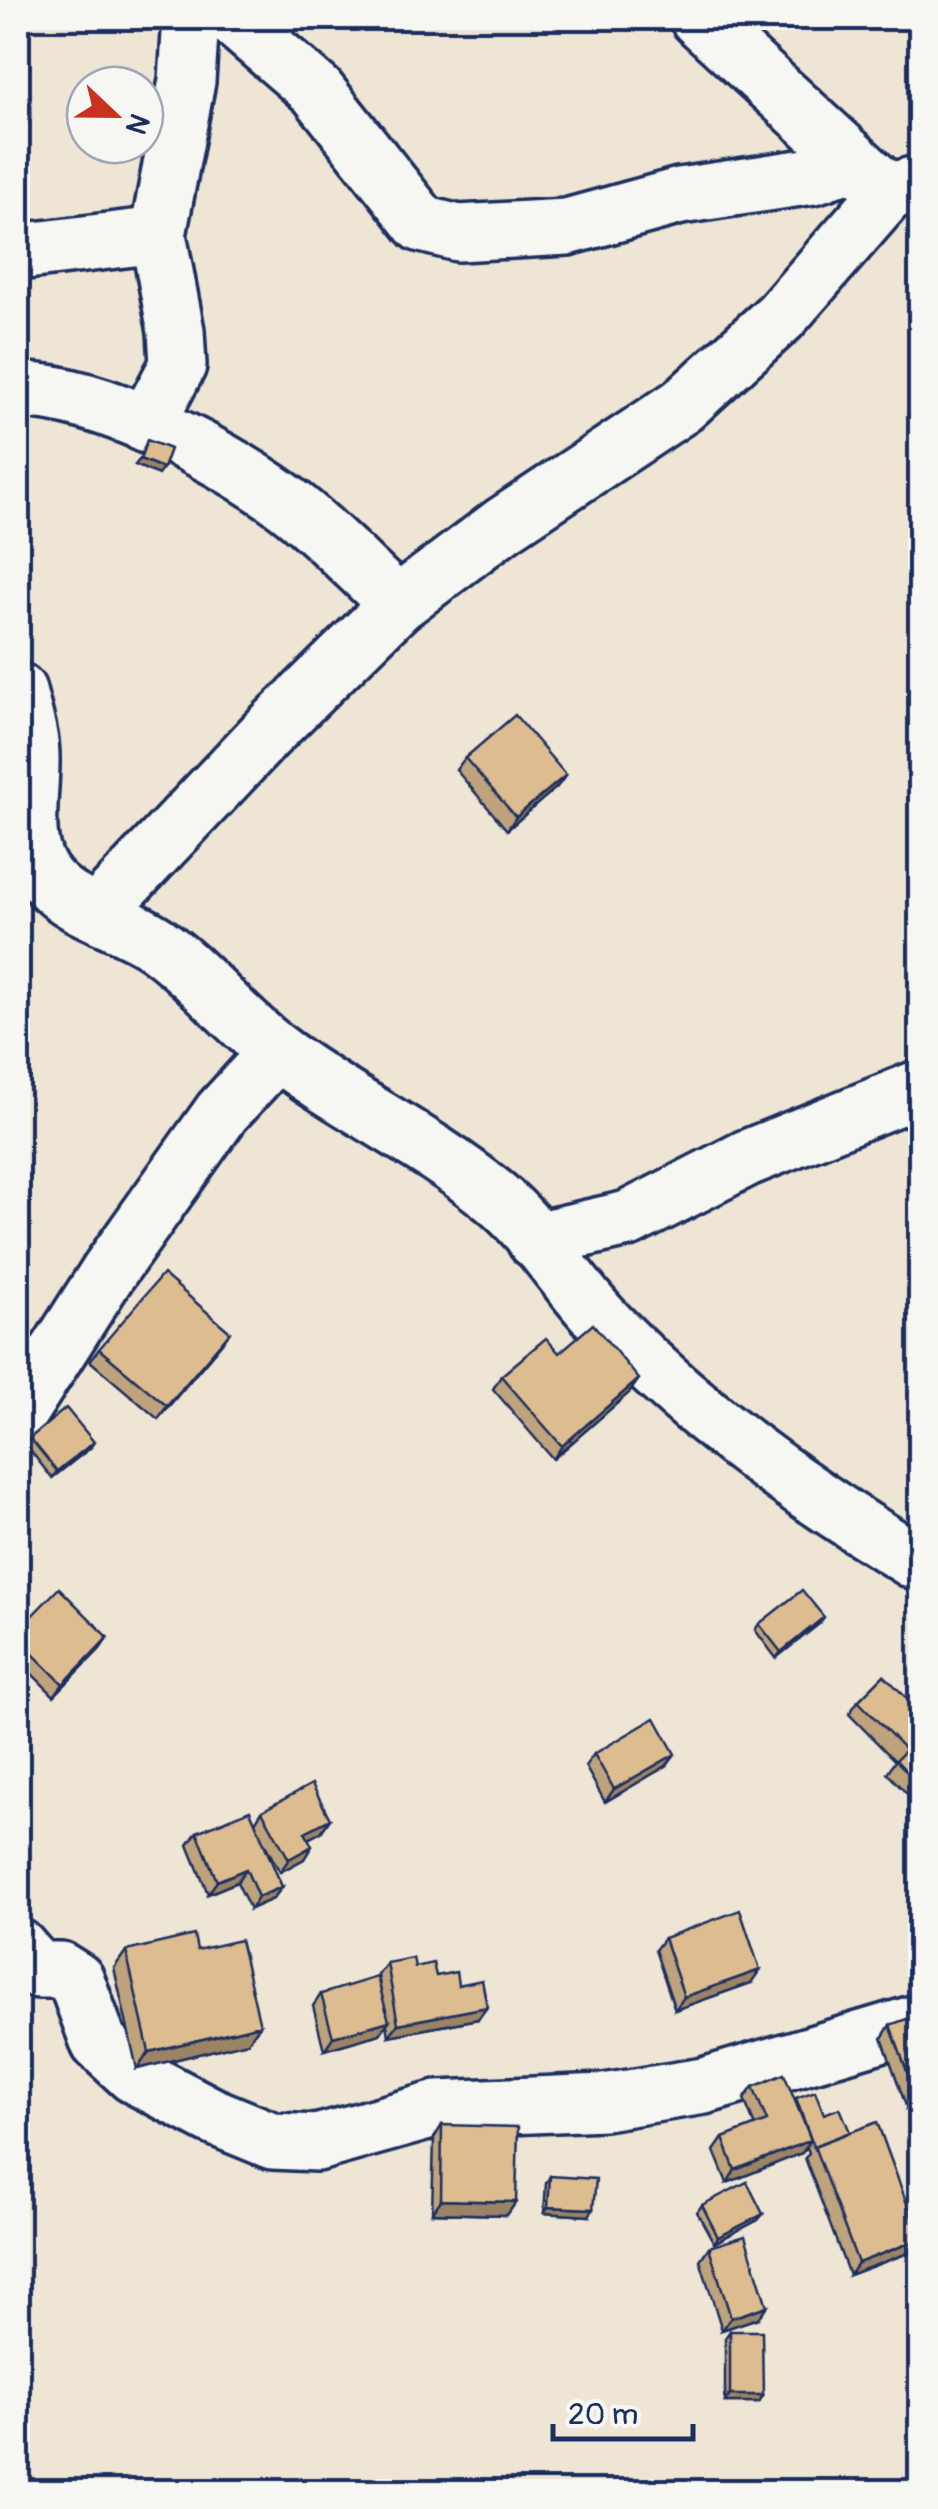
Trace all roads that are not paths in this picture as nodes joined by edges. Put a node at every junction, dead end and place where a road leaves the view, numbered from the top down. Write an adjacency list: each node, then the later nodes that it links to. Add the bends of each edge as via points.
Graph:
1 (191, 18): 5 (street, via 187,80)
2 (232, 18): 4 (street, via 317,91 422,224 458,233 567,227 680,196 799,179)
3 (698, 18): 4 (street)
4 (888, 179): 9 (street, via 782,316 682,406)
5 (158, 236): 6 (street); 8 (street, via 178,364)
6 (18, 252)
7 (18, 392): 8 (street, via 42,390)
8 (146, 425): 9 (street, via 229,464 296,510)
9 (398, 604): 11 (street)
10 (18, 691): 11 (street, via 32,758 33,857 48,881)
11 (98, 912): 12 (street, via 164,949)
12 (277, 1052): 14 (street, via 444,1158 499,1200); 15 (street, via 222,1112)
13 (920, 1088): 14 (street, via 747,1158 628,1219)
14 (535, 1240): 16 (street, via 596,1314 728,1435 802,1492)
15 (18, 1414)
16 (920, 1564)
17 (18, 1947): 18 (street, via 38,1970 60,1970 76,1980 100,2043 134,2074 273,2141 317,2143 438,2109 604,2102 704,2086)
18 (920, 2022)

